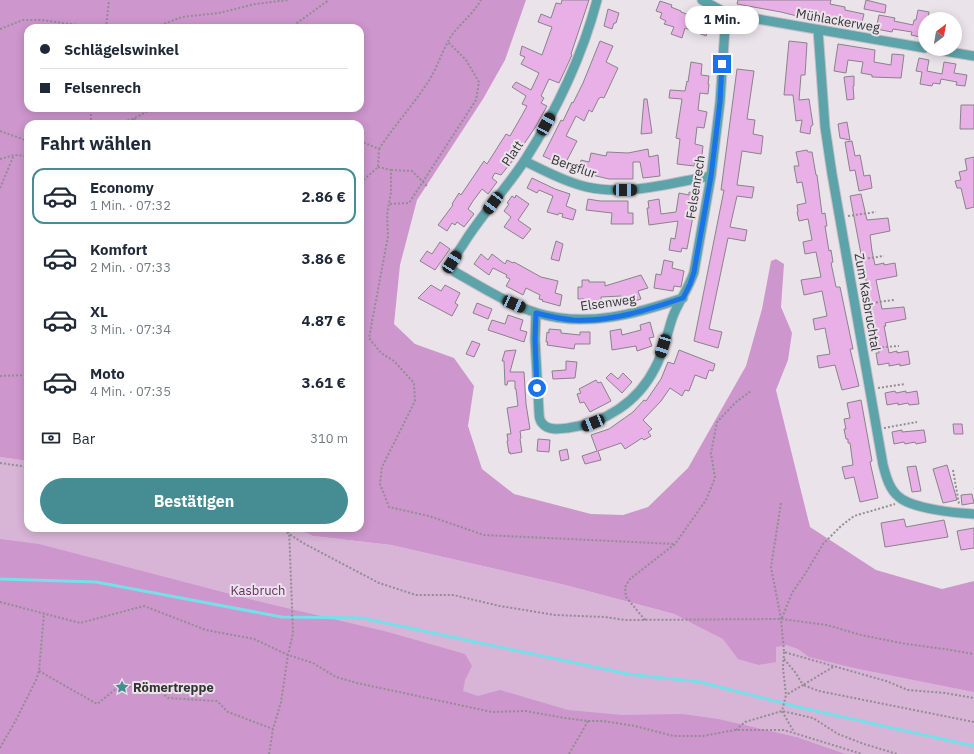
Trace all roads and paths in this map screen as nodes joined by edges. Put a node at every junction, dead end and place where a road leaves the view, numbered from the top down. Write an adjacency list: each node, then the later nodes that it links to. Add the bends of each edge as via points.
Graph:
1 (109, 0): 9 (path)
2 (288, 0): 10 (path, via 182,17)
3 (329, 0): 11 (path)
4 (481, 0): 14 (path)
5 (597, 0): 28 (street, Platt, via 589,29 565,87)
6 (702, 0): 7 (street, Mühlackerweg)
7 (726, 13): 13 (street, Mühlackerweg); 31 (street, Felsenrech, via 720,102)
8 (70, 24): 12 (path, via 23,20)
9 (106, 24)
10 (164, 24)
11 (296, 24)
12 (0, 29)
13 (818, 30): 15 (street, Mühlackerweg); 38 (street, Zum Kasbruchtal, via 825,127)
14 (448, 42): 24 (path, via 425,88); 33 (path, via 466,60 479,82 476,100)
15 (918, 47)
16 (962, 54): 17 (street)
17 (974, 56)
18 (146, 112): 19 (path)
19 (135, 118): 20 (path)
20 (129, 120)
21 (0, 131): 22 (path)
22 (24, 140)
23 (364, 143): 24 (path)
24 (379, 149): 29 (path)
25 (14, 155): 26 (path); 27 (path); 35 (path)
26 (24, 156)
27 (0, 159)
28 (524, 161): 31 (street, Bergflur, via 561,179 587,187 612,190 637,190); 41 (street, Platt, via 468,237)
29 (378, 167): 30 (path); 32 (path)
30 (391, 170): 33 (path, via 412,171); 36 (path)
31 (711, 176): 42 (street, Felsenrech, via 694,272)
32 (364, 179)
33 (422, 181): 34 (path); 36 (path, via 408,203)
34 (427, 186)
35 (0, 188)
36 (389, 204): 65 (path, via 388,236 369,338 381,353 394,361 414,383 415,401 382,467 380,484 389,507 429,516 484,535)
37 (876, 212): 38 (path)
38 (840, 218): 40 (street, Zum Kasbruchtal)
39 (884, 256): 40 (path)
40 (848, 261): 44 (street, Zum Kasbruchtal)
41 (451, 267): 45 (street, Elsenweg, via 455,272 504,299)
42 (683, 298): 45 (street, Elsenweg, via 632,314 598,319 574,320); 45 (street, Felsenrech, via 674,314 660,358 645,384 633,398 618,411 584,426 559,429 548,428 542,423 538,412)
43 (894, 300): 44 (path)
44 (856, 305): 47 (street, Zum Kasbruchtal)
45 (536, 313)
46 (899, 346): 47 (path)
47 (863, 349): 54 (street, Zum Kasbruchtal)
48 (24, 375): 49 (path)
49 (0, 376)
50 (905, 384): 51 (path)
51 (884, 387)
52 (751, 392): 65 (path, via 736,402 717,422 711,453 715,478 706,500)
53 (917, 422): 54 (path)
54 (877, 429): 59 (street, Zum Kasbruchtal, via 887,480)
55 (0, 463): 56 (path)
56 (24, 466)
57 (953, 470): 58 (path)
58 (958, 495)
59 (900, 498): 61 (street, via 930,508); 68 (path, via 893,505 854,516 823,544 792,593)
60 (781, 503): 68 (path, via 771,567)
61 (974, 514)
62 (286, 532): 64 (path)
63 (290, 532): 64 (path)
64 (290, 535): 69 (path, via 379,583 416,595 453,595 555,615); 71 (path, via 293,633)
65 (674, 544): 69 (path, via 630,579 626,588 626,597)
66 (0, 602): 67 (path)
67 (44, 614): 71 (path, via 80,623 144,606 206,630 254,639); 75 (path)
68 (782, 619): 69 (path); 70 (path); 72 (path, via 826,625 906,644)
69 (645, 620)
70 (784, 652): 73 (path); 74 (path)
71 (288, 654): 80 (path, via 313,663 336,677 357,683 492,712 525,711); 82 (path)
72 (974, 654)
73 (784, 659): 76 (path); 77 (path)
74 (833, 667): 76 (path); 78 (path, via 886,681 908,690)
75 (39, 671): 82 (path, via 97,704 117,688 151,684 168,698 217,701 228,712); 85 (path)
76 (803, 685): 77 (path); 81 (path, via 819,691)
77 (786, 695): 79 (path)
78 (974, 698)
79 (782, 711): 83 (path, via 745,722); 84 (path); 91 (path, via 813,718 838,734)
80 (588, 721): 83 (path, via 602,720 674,736 702,736); 89 (path)
81 (974, 722)
82 (273, 729): 86 (path)
83 (735, 730): 84 (path, via 784,730)
84 (795, 733): 90 (path)
85 (0, 748)
86 (271, 750): 87 (path); 88 (path)
87 (269, 754)
88 (272, 754)
89 (569, 754)
90 (862, 754)
91 (897, 754)

